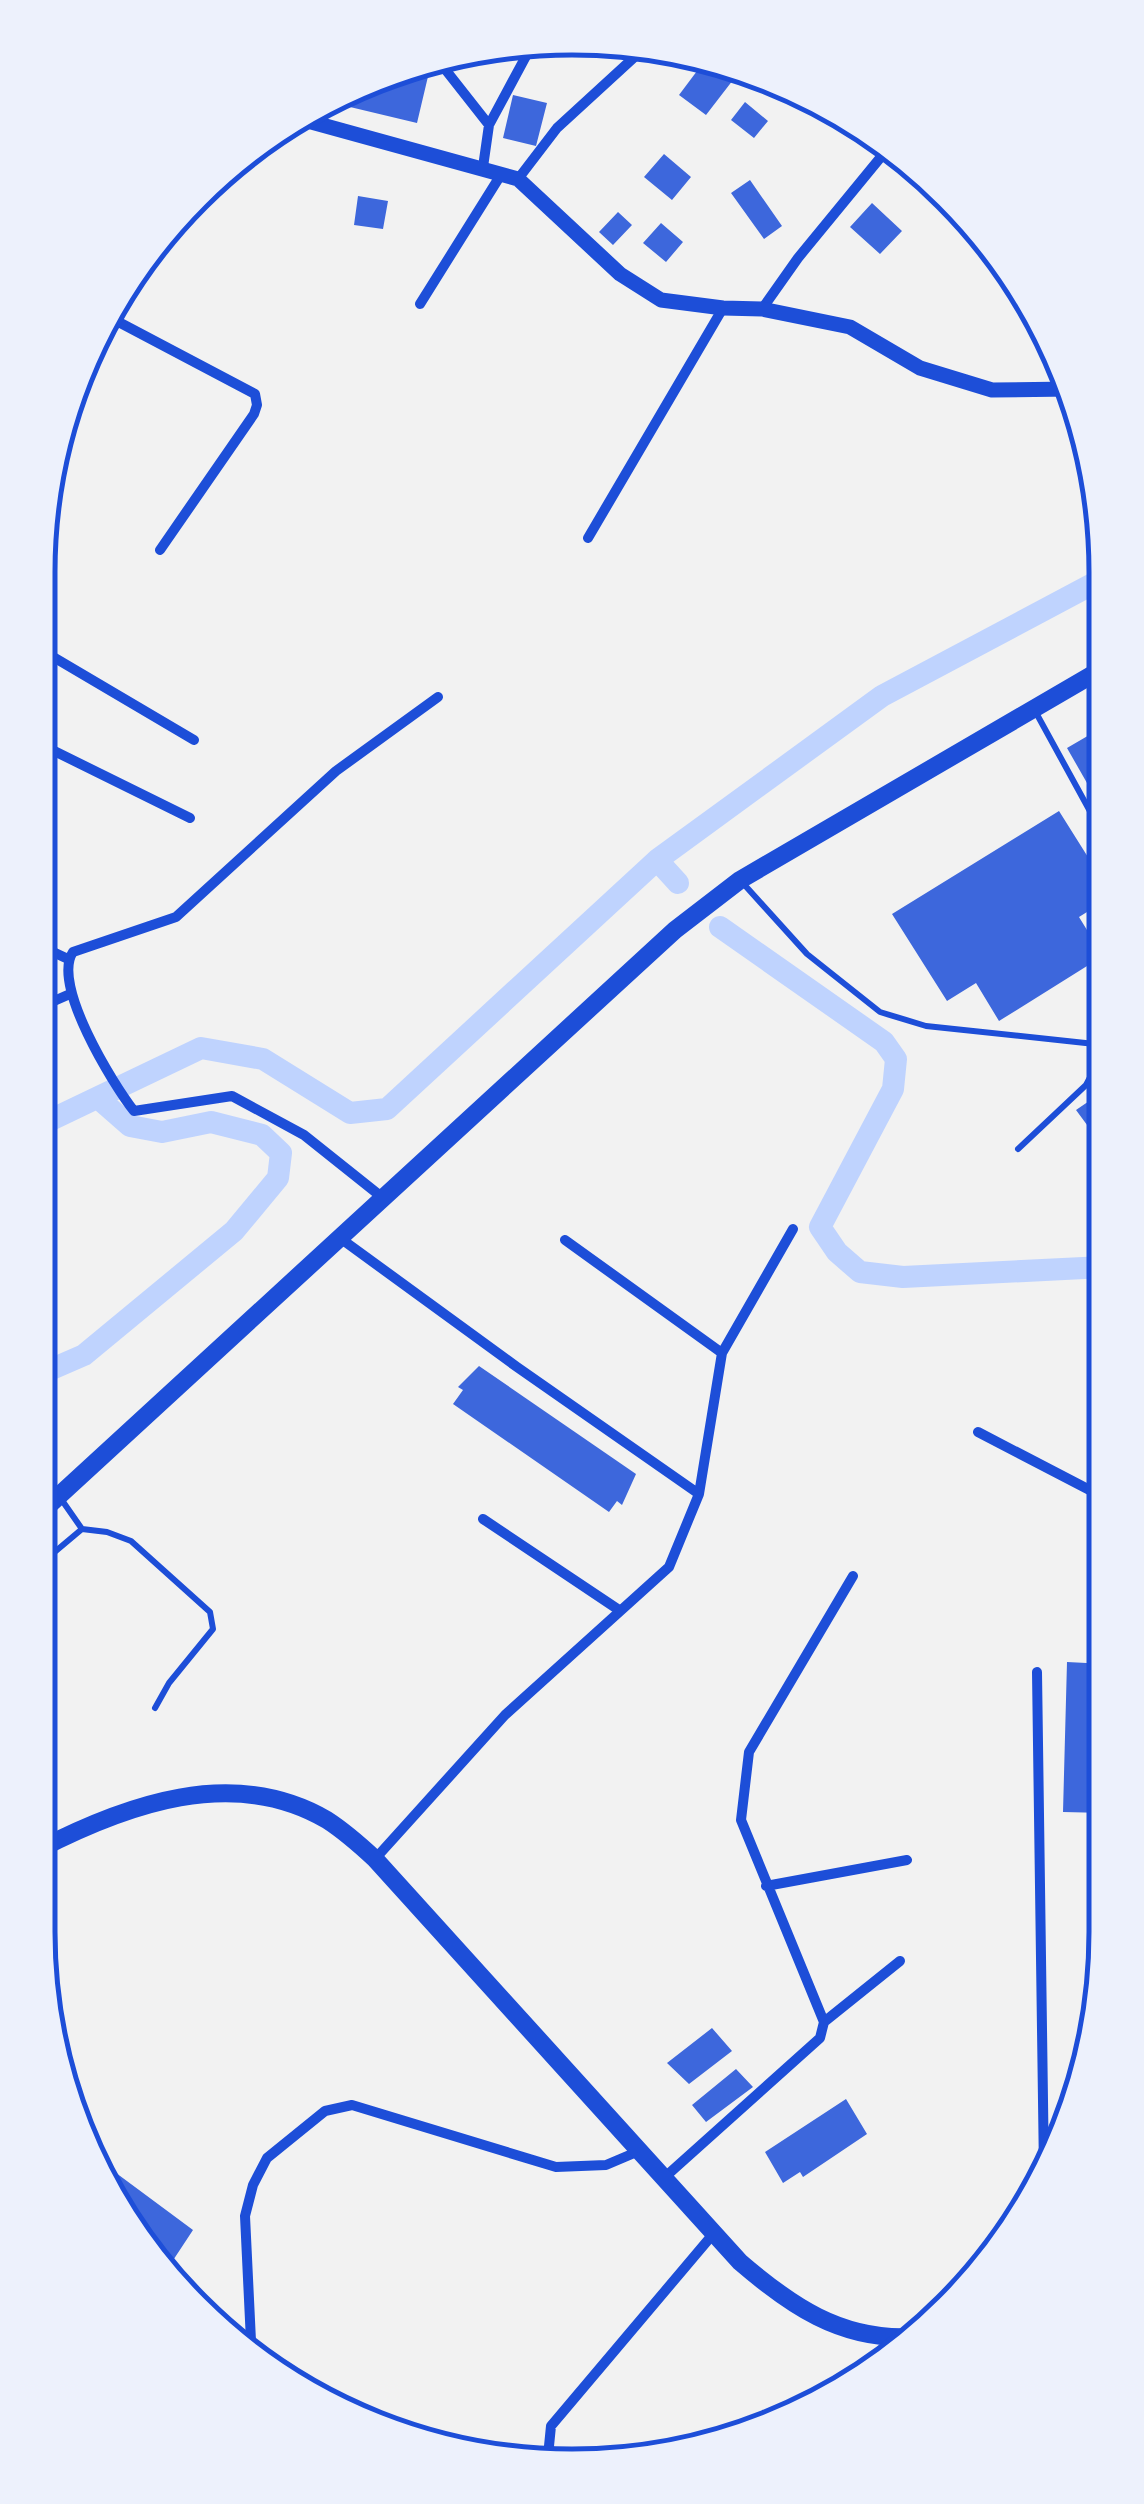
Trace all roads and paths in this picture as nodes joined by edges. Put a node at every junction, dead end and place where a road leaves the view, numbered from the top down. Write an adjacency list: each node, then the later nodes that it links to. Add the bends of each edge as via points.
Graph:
1 (526, 57): 5 (street)
2 (632, 58): 9 (street, via 557,128)
3 (447, 71): 5 (street)
4 (316, 123): 7 (street)
5 (490, 125): 7 (street)
6 (881, 157): 12 (street)
7 (483, 167): 8 (street)
8 (502, 174): 9 (street); 10 (street)
9 (518, 180): 11 (street, via 620,274 661,300)
10 (420, 304)
11 (723, 308): 12 (street); 15 (street)
12 (762, 309): 14 (street, via 850,327 920,368 992,390)
13 (119, 322): 16 (street, via 258,399)
14 (1055, 388)
15 (588, 538)
16 (160, 550)
17 (55, 658): 21 (street)
18 (1089, 677): 20 (main road)
19 (438, 698): 27 (street, via 336,771 176,917 73,952)
20 (1034, 709): 23 (lane); 25 (main road)
21 (194, 740)
22 (55, 752): 24 (street)
23 (1089, 809)
24 (190, 818)
25 (740, 880): 30 (lane, via 806,954 880,1012 926,1026); 33 (main road, via 676,930)
26 (55, 954): 27 (street)
27 (68, 960): 28 (street)
28 (70, 994): 29 (street); 33 (street, via 134,1111 232,1096 304,1136)
29 (55, 1001)
30 (1089, 1044)
31 (1089, 1079): 32 (lane)
32 (1018, 1149)
33 (383, 1198): 35 (main road)
34 (792, 1228): 37 (street)
35 (340, 1238): 40 (street); 41 (main road)
36 (565, 1240): 37 (street)
37 (722, 1353): 40 (street)
38 (978, 1432): 39 (street)
39 (1089, 1490)
40 (700, 1494): 47 (street, via 669,1567)
41 (59, 1495): 42 (main road); 44 (lane)
42 (55, 1499)
43 (483, 1519): 47 (street)
44 (82, 1529): 45 (lane); 49 (lane, via 131,1541 210,1612 213,1630)
45 (55, 1552)
46 (853, 1576): 53 (street, via 749,1752 741,1820)
47 (618, 1610): 51 (street, via 505,1715)
48 (1037, 1672): 56 (street)
49 (154, 1708)
50 (55, 1842): 51 (main road, via 122,1812 210,1793 268,1798 308,1811)
51 (376, 1859): 57 (main road)
52 (907, 1860): 53 (street)
53 (766, 1886): 55 (street)
54 (900, 1961): 55 (street)
55 (824, 2022): 58 (street, via 820,2038)
56 (1044, 2144)
57 (639, 2150): 58 (main road); 61 (street, via 606,2165 556,2167 352,2104 325,2111 267,2158 253,2185 245,2216)
58 (664, 2178): 59 (main road)
59 (714, 2234): 60 (main road, via 764,2283 822,2321); 62 (street, via 552,2426)
60 (894, 2336)
61 (251, 2337)
62 (549, 2448)

